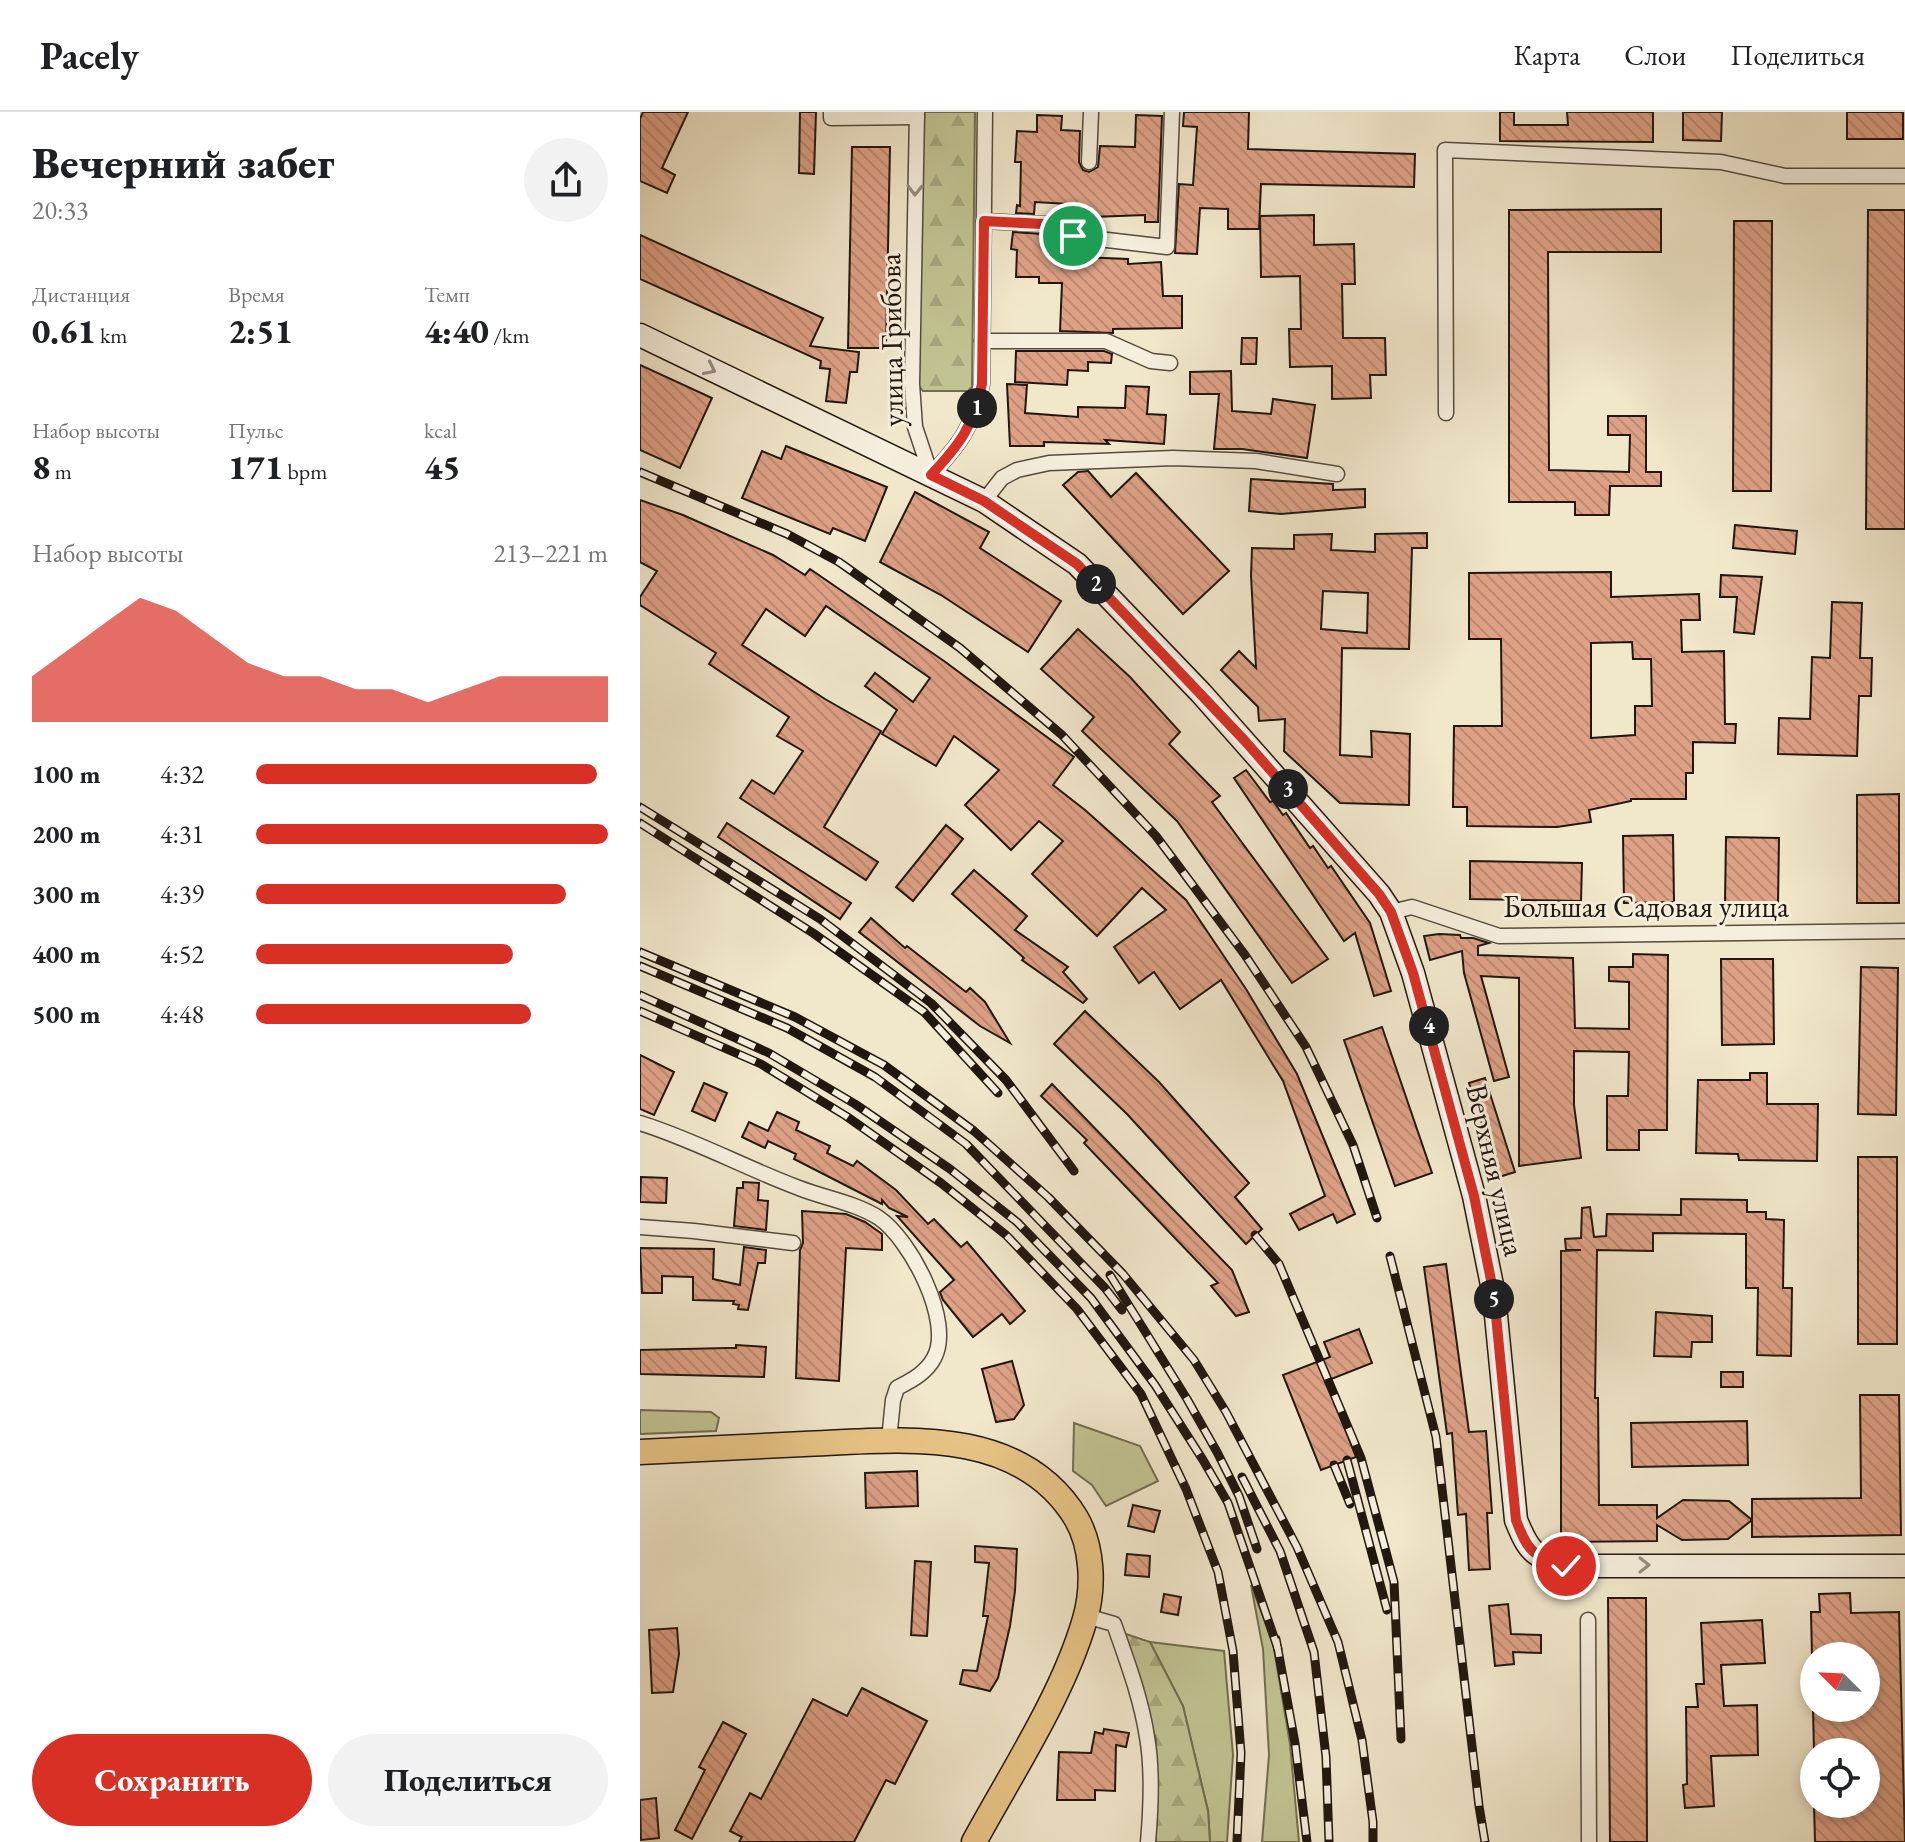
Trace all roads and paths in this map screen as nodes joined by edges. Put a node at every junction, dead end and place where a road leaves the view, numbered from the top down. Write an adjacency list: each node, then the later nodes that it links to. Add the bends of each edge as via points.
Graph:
1 (831, 112): 5 (street, via 831,118)
2 (985, 112): 8 (street)
3 (1091, 112): 6 (street)
4 (1172, 112): 8 (street, via 1167,247 1073,236 1063,225)
5 (917, 115): 14 (street, улица Грибова, one-way to 14, via 912,384 915,427)
6 (1089, 162)
7 (1905, 176): 12 (street, via 1785,176 1721,162 1445,150)
8 (984, 221): 10 (street)
9 (640, 335): 14 (main road, Верхняя улица, one-way to 14)
10 (982, 341): 11 (street, via 1106,341 1151,361); 14 (street, via 977,410 966,433)
11 (1170, 363)
12 (1446, 413)
13 (1337, 474): 15 (street, via 1256,461 1063,461 1017,470 1002,478)
14 (931, 475): 15 (main road, Верхняя улица)
15 (984, 501): 16 (main road, Верхняя улица, via 1077,564 1271,769)
16 (1391, 912): 17 (street, Большая Садовая улица, via 1412,907 1499,936); 23 (main road, Верхняя улица, one-way to 23, via 1418,987 1476,1206 1494,1295 1516,1520 1526,1545 1543,1559 1566,1566)
17 (1905, 931)
18 (640, 1123): 21 (street, via 871,1213 897,1234 933,1300 941,1337 935,1357 921,1375 897,1388)
19 (640, 1227): 20 (street)
20 (793, 1243)
21 (889, 1440): 22 (main road); 24 (main road, via 948,1442 984,1450 1021,1465 1057,1492 1085,1537 1091,1575)
22 (640, 1452)
23 (1905, 1566)
24 (1086, 1616): 26 (main road, via 1055,1693); 27 (street, via 1114,1624 1136,1689 1148,1739)
25 (1588, 1620): 28 (street)
26 (974, 1842)
27 (1148, 1842)
28 (1589, 1842)

